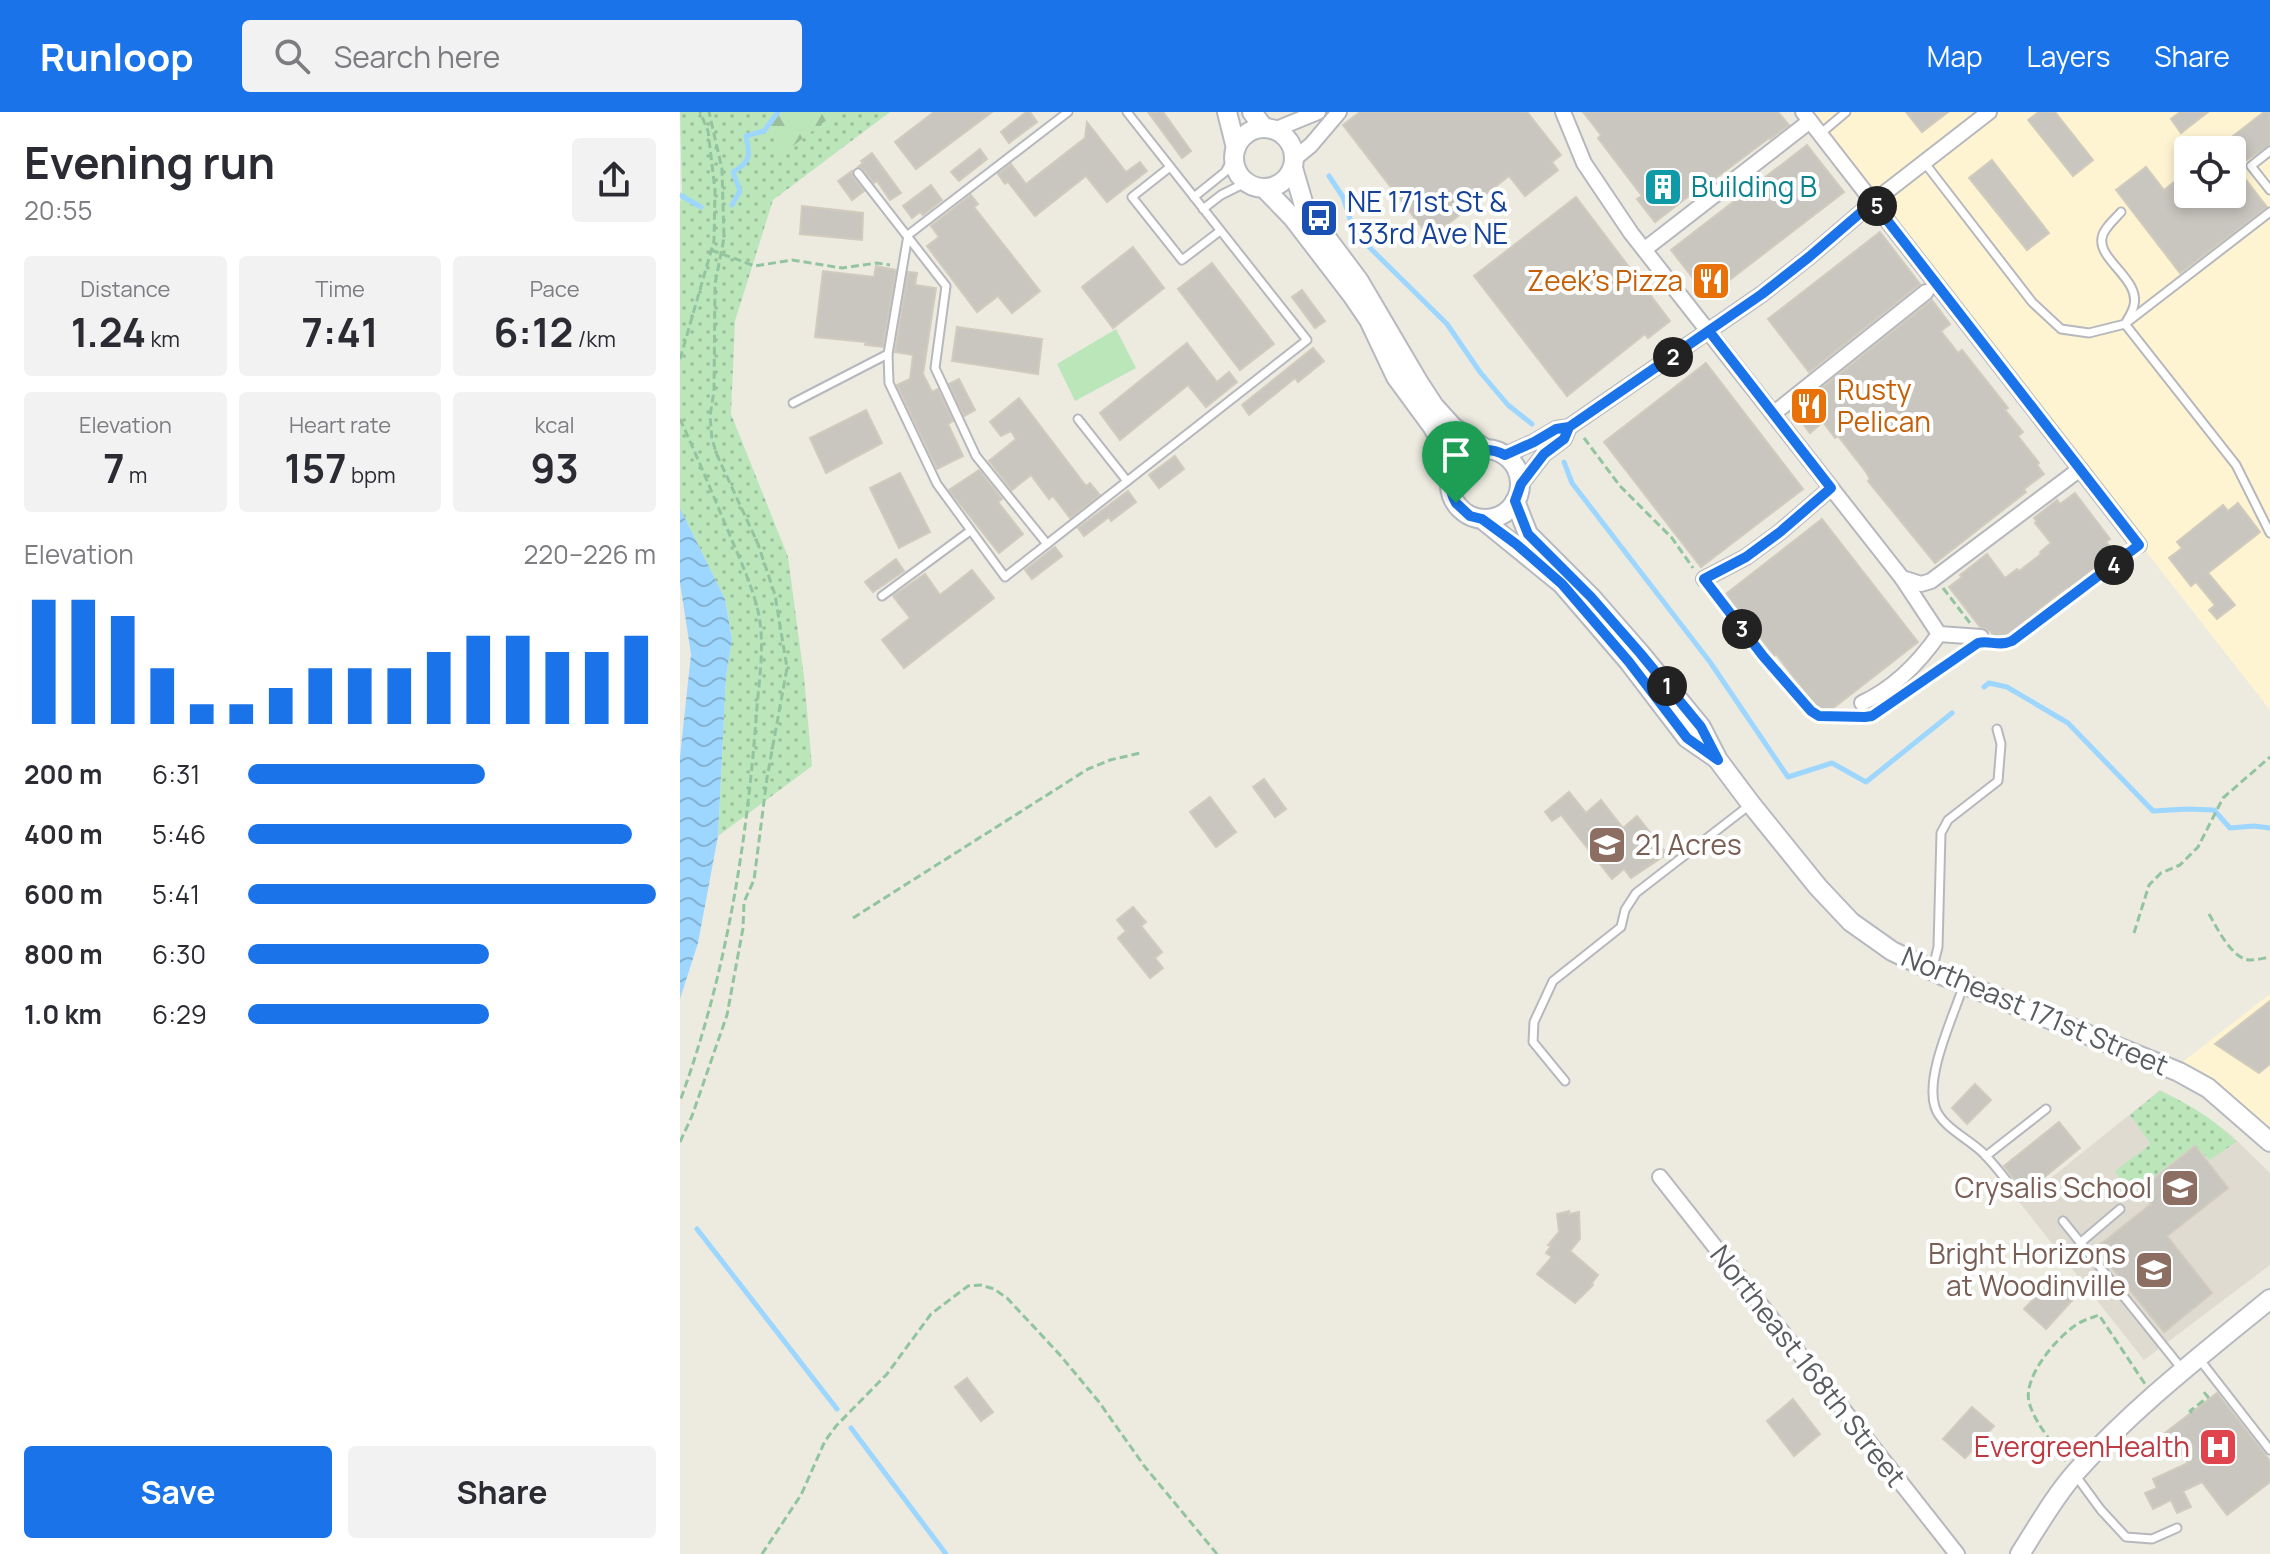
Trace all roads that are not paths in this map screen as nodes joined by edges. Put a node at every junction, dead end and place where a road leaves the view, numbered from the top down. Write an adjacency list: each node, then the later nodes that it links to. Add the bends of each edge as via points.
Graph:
1 (1067, 112): 27 (lane)
2 (1127, 112): 17 (lane)
3 (1227, 112): 13 (main road)
4 (1252, 112): 11 (main road)
5 (1318, 112): 11 (street)
6 (1339, 112): 16 (street)
7 (1563, 112): 28 (street, via 1584,163)
8 (1846, 112): 12 (lane)
9 (1989, 112): 15 (street)
10 (1806, 116): 12 (street); 28 (street)
11 (1269, 129): 13 (main road, via 1247,134); 16 (main road, via 1289,141)
12 (1820, 134): 22 (street)
13 (1235, 151): 19 (main road, via 1236,170); 21 (lane, via 1225,172)
14 (2270, 151): 20 (lane, via 2251,166)
15 (1924, 162): 22 (street); 30 (lane, via 2032,302 2061,329 2089,333)
16 (1293, 163): 19 (main road, via 1282,183); 37 (main road, via 1305,209 1359,281 1434,406)
17 (1170, 167): 21 (lane); 26 (lane, via 1132,197 1182,260)
18 (858, 173): 27 (lane)
19 (1255, 185): 23 (lane, via 1221,195); 39 (main road, via 1293,218 1352,295 1396,377)
20 (2270, 190)
21 (1194, 197): 23 (lane)
22 (1873, 202): 31 (street); 40 (street)
23 (1203, 209): 26 (lane)
24 (2121, 212): 30 (lane, via 2102,242 2133,290 2135,304)
25 (2270, 212): 30 (lane)
26 (1220, 231): 41 (lane, via 1307,340)
27 (908, 235): 32 (lane); 47 (lane, via 946,286 935,368 976,456)
28 (1645, 249): 31 (street)
29 (1926, 292): 34 (street)
30 (2125, 324): 46 (lane, via 2236,465)
31 (1709, 331): 34 (street); 36 (street)
32 (888, 354): 33 (lane); 45 (lane, via 889,383 937,484)
33 (793, 403)
34 (1773, 414): 42 (street)
35 (1078, 419): 41 (lane)
36 (1569, 427): 38 (street); 43 (street)
37 (1484, 448): 38 (main road); 39 (main road)
38 (1505, 455): 43 (main road, via 1519,473)
39 (1455, 465): 44 (main road, via 1453,499 1470,516)
40 (2080, 469): 48 (street); 49 (street, via 1931,581 1921,584)
41 (1127, 481): 47 (lane)
42 (1831, 488): 49 (street); 50 (street, via 1746,557)
43 (1518, 493): 44 (main road, via 1504,514); 56 (main road, Northeast 171st Street, via 1528,534 1640,653 1701,727)
44 (1482, 519): 56 (main road, Northeast 171st Street, via 1562,584 1687,738)
45 (970, 531): 47 (lane, via 1005,577); 51 (lane)
46 (2270, 533)
47 (1047, 544)
48 (2139, 545)
49 (1902, 578): 52 (street)
50 (1704, 579)
51 (882, 596)
52 (1939, 634): 53 (street); 54 (street, via 1918,662)
53 (1982, 639)
54 (1863, 710)
55 (1997, 729): 58 (lane, via 1998,781 1948,820 1941,833 1938,947)
56 (1718, 760): 57 (main road, Northeast 171st Street)
57 (1751, 804): 58 (main road, Northeast 171st Street, via 1851,922); 60 (lane, via 1636,893 1621,927 1553,981 1534,1022 1533,1042)
58 (1932, 971): 59 (main road, Northeast 171st Street)
59 (1964, 984): 62 (main road, Northeast 171st Street, via 2179,1072 2208,1088); 63 (lane, via 1933,1084 1935,1109)
60 (1565, 1081)
61 (2046, 1109): 63 (lane)
62 (2270, 1142)
63 (1986, 1156): 65 (lane)
64 (1660, 1177): 75 (street, Northeast 168th Street)
65 (2020, 1197)
66 (2120, 1209): 68 (lane)
67 (2063, 1221): 68 (lane)
68 (2080, 1243): 71 (lane)
69 (2270, 1299): 70 (main road)
70 (2198, 1358): 71 (main road); 72 (lane)
71 (2183, 1371): 73 (main road)
72 (2270, 1450)
73 (2075, 1474): 74 (lane, via 2126,1537 2152,1539); 76 (main road)
74 (2177, 1528)
75 (1957, 1554)
76 (2020, 1554)

